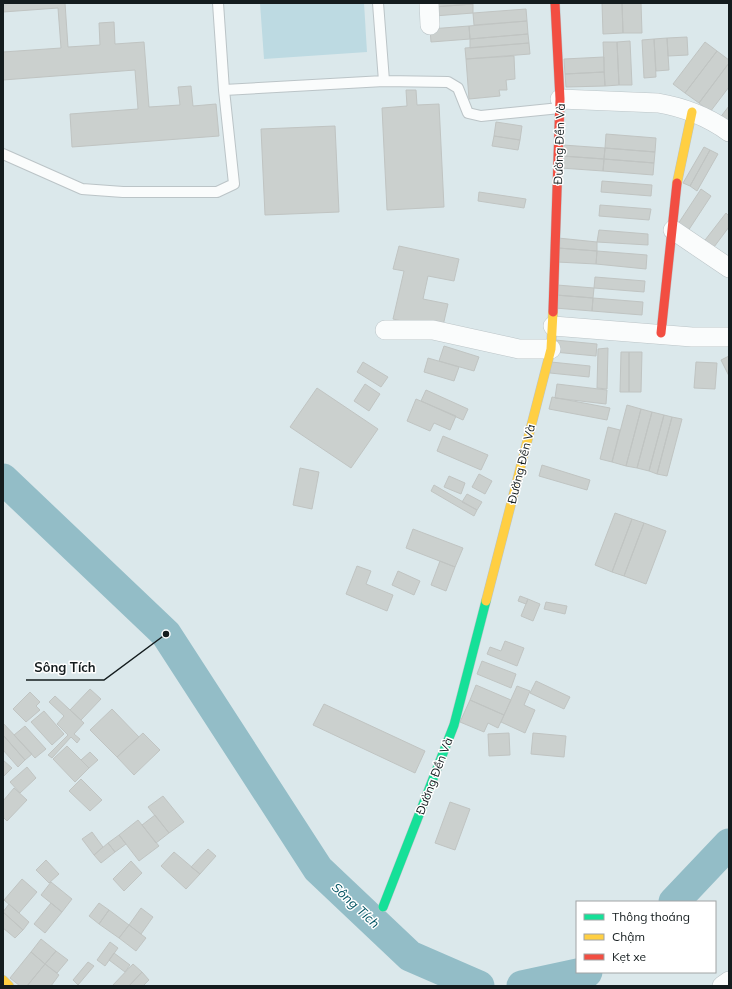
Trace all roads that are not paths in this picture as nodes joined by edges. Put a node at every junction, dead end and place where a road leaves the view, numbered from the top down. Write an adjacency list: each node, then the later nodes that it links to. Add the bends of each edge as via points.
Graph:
1 (218, 3): 7 (lane)
2 (378, 3): 6 (lane)
3 (429, 3): 5 (street)
4 (555, 3): 8 (street, Đường Đền Và)
5 (430, 25)
6 (384, 81): 7 (lane); 8 (lane, via 448,82 458,88 468,113 481,116)
7 (224, 90): 11 (lane, via 234,184 217,192 123,192 82,189)
8 (560, 104): 9 (street, via 658,103); 14 (street, Đường Đền Và)
9 (692, 112): 10 (street); 12 (street, via 678,177)
10 (729, 132)
11 (3, 154)
12 (673, 230): 13 (street); 16 (street)
13 (729, 268)
14 (553, 326): 16 (street); 18 (street, Đường Đền Và)
15 (385, 330): 18 (street, via 433,330 519,349)
16 (661, 333): 17 (street)
17 (729, 338)
18 (551, 349): 19 (street, Đường Đền Và, via 454,726)
19 (384, 908)
20 (3, 980): 22 (street)
21 (729, 981): 23 (street)
22 (9, 986)
23 (722, 986)

